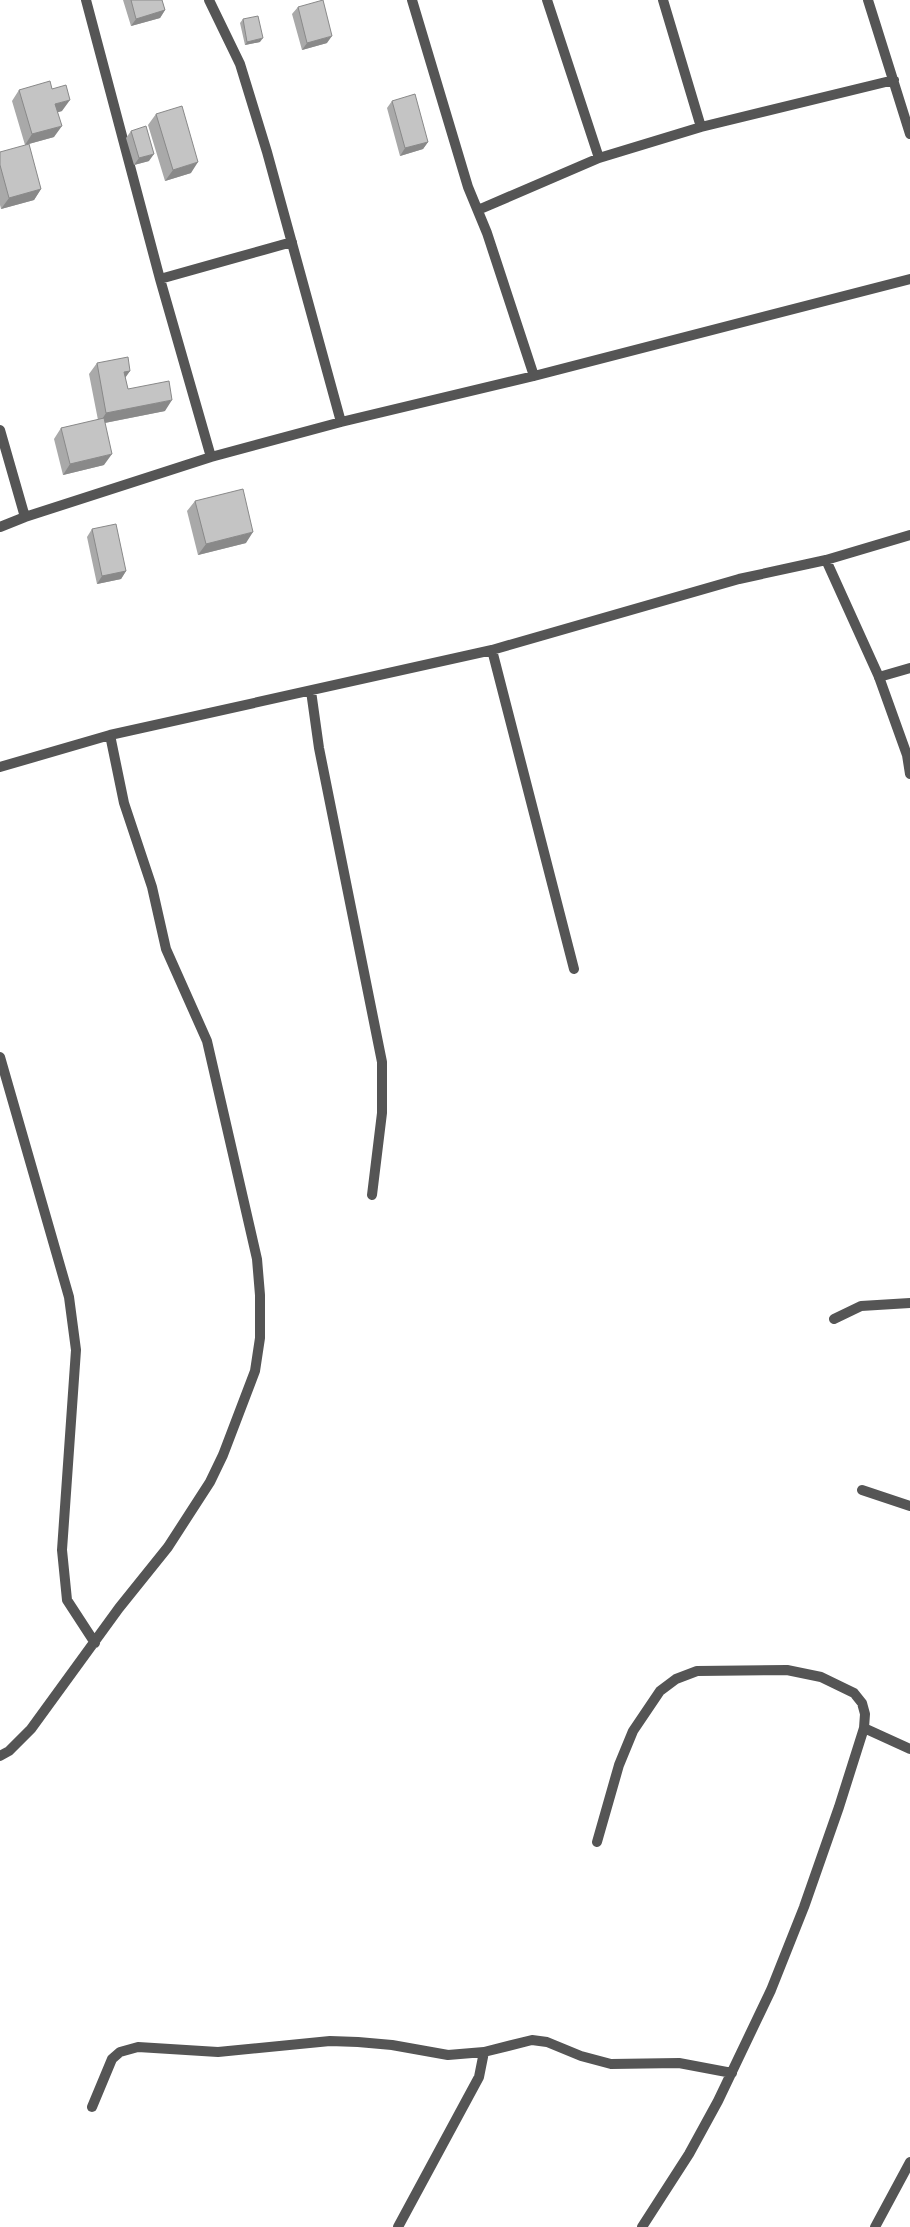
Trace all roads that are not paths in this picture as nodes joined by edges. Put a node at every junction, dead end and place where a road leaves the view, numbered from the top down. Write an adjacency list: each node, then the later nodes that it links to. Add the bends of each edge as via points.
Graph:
1 (86, 0): 14 (street)
2 (209, 0): 12 (street, via 240,64)
3 (412, 0): 11 (street, via 468,187)
4 (547, 0): 10 (street)
5 (663, 0): 8 (street)
6 (868, 0): 7 (street)
7 (894, 80): 8 (street); 9 (street)
8 (701, 127): 10 (street)
9 (910, 134)
10 (599, 158): 11 (street)
11 (478, 210): 15 (street)
12 (292, 242): 14 (street); 16 (street)
13 (910, 278): 15 (street)
14 (160, 279): 18 (street)
15 (534, 376): 16 (street)
16 (341, 422): 18 (street)
17 (0, 430): 19 (street)
18 (211, 457): 19 (street)
19 (25, 517): 20 (street)
20 (0, 527)
21 (910, 535): 22 (street)
22 (826, 560): 23 (street, via 739,579); 25 (street)
23 (492, 650): 26 (street); 30 (street)
24 (910, 668): 25 (street)
25 (879, 677): 29 (street, via 907,756)
26 (311, 691): 27 (street); 32 (street, via 319,748 382,1062 382,1113)
27 (110, 735): 28 (street); 37 (street, via 124,803 152,887 166,949 207,1041 257,1258 260,1338 255,1371 210,1482 168,1547)
28 (0, 767)
29 (910, 774)
30 (574, 969)
31 (0, 1057): 37 (street, via 69,1297 76,1350 62,1550 67,1600)
32 (372, 1195)
33 (910, 1304): 34 (street, via 861,1306)
34 (834, 1319)
35 (862, 1490): 36 (street)
36 (910, 1506)
37 (94, 1643): 40 (street, via 31,1729)
38 (864, 1728): 39 (street); 41 (street, via 862,1703 854,1693 821,1677 787,1670 749,1669 697,1671 676,1678 660,1691 633,1731 619,1765); 43 (street, via 804,1907 771,1990)
39 (910, 1749)
40 (0, 1756)
41 (597, 1842)
42 (484, 2052): 43 (street, via 532,2040 611,2064 678,2063); 44 (street, via 448,2055 358,2042 218,2052 138,2046 120,2052 112,2059); 46 (street, via 479,2078)
43 (732, 2073): 47 (street, via 689,2154)
44 (92, 2107)
45 (910, 2162): 48 (street)
46 (398, 2227)
47 (642, 2227)
48 (875, 2227)

